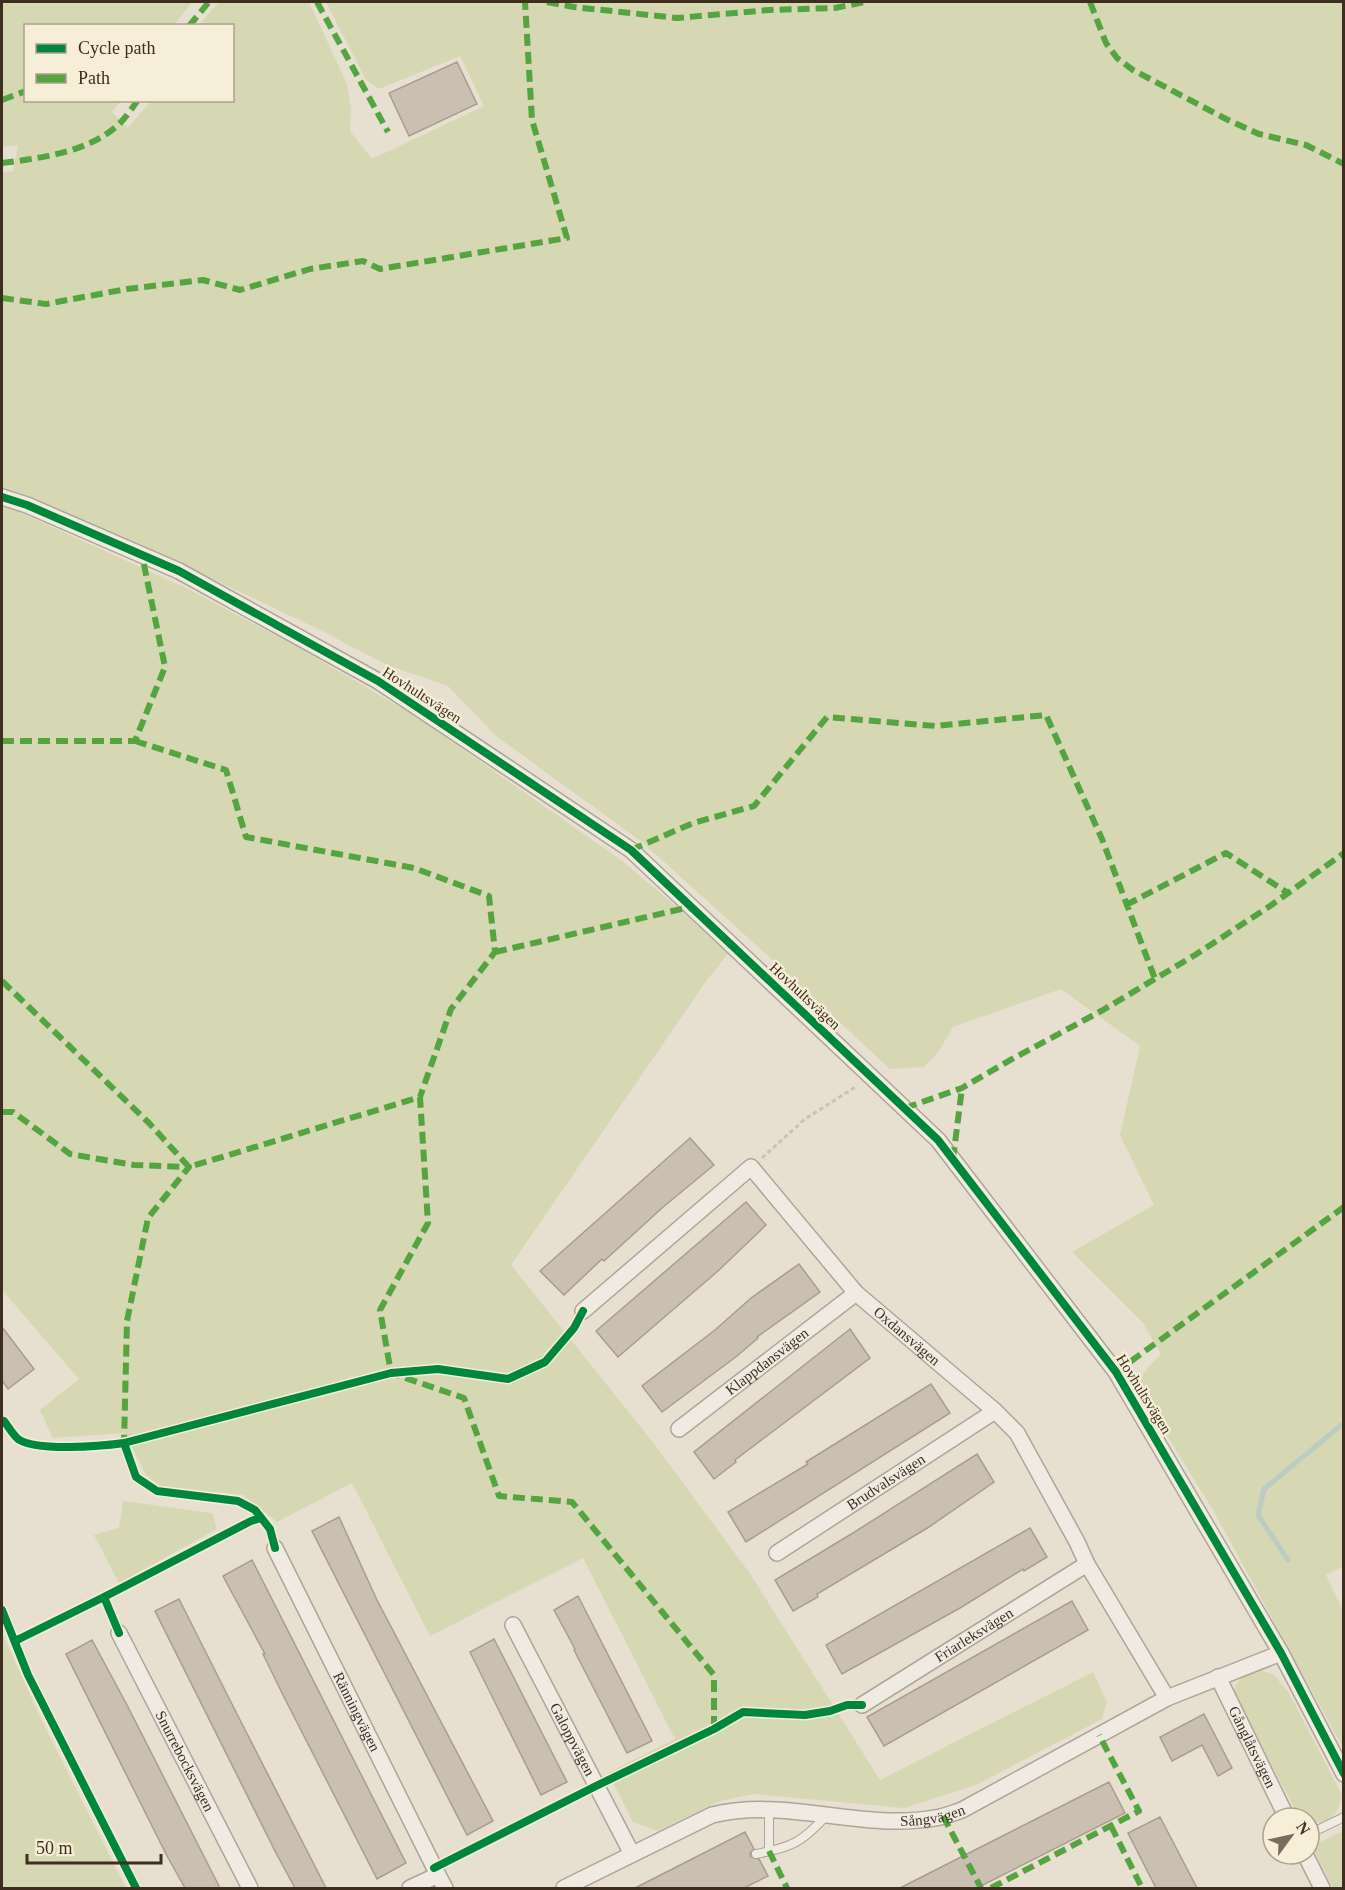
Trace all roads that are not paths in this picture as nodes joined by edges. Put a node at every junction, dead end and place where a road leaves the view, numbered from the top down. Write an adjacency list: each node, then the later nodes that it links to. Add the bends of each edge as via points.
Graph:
1 (2, 497): 11 (street, Hovhultsvägen, via 179,571 378,681 631,850 939,1140 1116,1372)
2 (856, 1293): 3 (street, Oxdansvägen, via 752,1167); 4 (street, Oxdansvägen); 5 (street, Klappdansvägen)
3 (583, 1311)
4 (995, 1411): 7 (street, Brudvalsvägen); 8 (street, Oxdansvägen, via 1017,1433)
5 (679, 1429)
6 (275, 1548): 25 (street, Ränningvägen)
7 (777, 1553)
8 (1087, 1564): 13 (street, Oxdansvägen); 14 (street, Friarleksvägen)
9 (513, 1625): 22 (street, Galoppvägen)
10 (119, 1633): 26 (street, Snurrebocksvägen)
11 (1281, 1653): 12 (street, Sångvägen); 15 (street, Hovhultsvägen)
12 (1218, 1677): 13 (street, Sångvägen); 16 (street, Gånglåtsvägen)
13 (1167, 1698): 18 (street, Sångvägen, via 962,1810 910,1821)
14 (862, 1705)
15 (1344, 1774)
16 (1281, 1806)
17 (769, 1809): 18 (street, Sångvägen); 21 (lane); 22 (street, Sångvägen, via 712,1815)
18 (827, 1815): 21 (lane, via 803,1839)
19 (1344, 1817): 20 (lane)
20 (1321, 1828)
21 (769, 1851): 23 (lane)
22 (632, 1854): 29 (street, Sångvägen)
23 (756, 1854)
24 (1311, 1866): 30 (street)
25 (438, 1875): 27 (street); 28 (street)
26 (250, 1888)
27 (411, 1888)
28 (445, 1888)
29 (564, 1888)
30 (1322, 1888)

